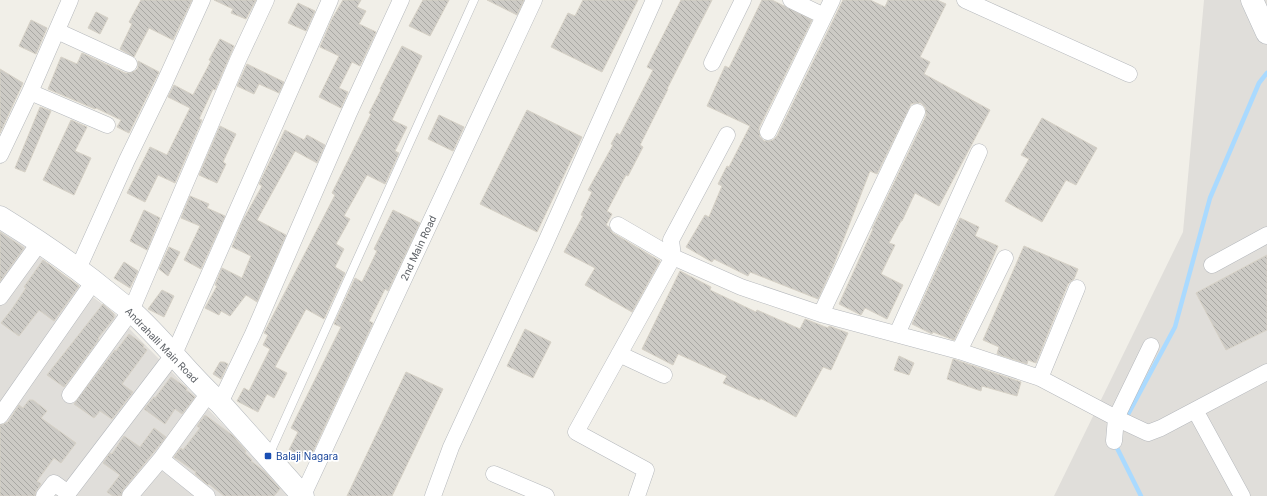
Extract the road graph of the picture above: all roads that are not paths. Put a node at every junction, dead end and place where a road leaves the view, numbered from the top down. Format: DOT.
graph roads {
  1 [pos="70,0"];
  2 [pos="202,0"];
  3 [pos="266,0"];
  4 [pos="330,0"];
  5 [pos="400,0"];
  6 [pos="474,0"];
  7 [pos="534,0"];
  8 [pos="653,0"];
  9 [pos="744,0"];
  10 [pos="791,0"];
  11 [pos="832,0"];
  12 [pos="965,0"];
  13 [pos="1252,0"];
  14 [pos="824,16"];
  15 [pos="57,31"];
  16 [pos="1267,33"];
  17 [pos="712,63"];
  18 [pos="129,64"];
  19 [pos="1129,74"];
  20 [pos="30,92"];
  21 [pos="917,112"];
  22 [pos="107,125"];
  23 [pos="768,132"];
  24 [pos="727,135"];
  25 [pos="979,152"];
  26 [pos="0,155"];
  27 [pos="0,217"];
  28 [pos="618,225"];
  29 [pos="1267,235"];
  30 [pos="40,242"];
  31 [pos="673,257"];
  32 [pos="1005,258"];
  33 [pos="1212,265"];
  34 [pos="86,275"];
  35 [pos="1077,288"];
  36 [pos="0,297"];
  37 [pos="131,311"];
  38 [pos="821,314"];
  39 [pos="897,334"];
  40 [pos="1152,346"];
  41 [pos="959,350"];
  42 [pos="174,354"];
  43 [pos="619,354"];
  44 [pos="1267,372"];
  45 [pos="664,374"];
  46 [pos="1040,378"];
  47 [pos="70,395"];
  48 [pos="214,398"];
  49 [pos="1195,410"];
  50 [pos="0,416"];
  51 [pos="1116,418"];
  52 [pos="1114,440"];
  53 [pos="268,456"];
  54 [pos="160,459"];
  55 [pos="494,474"];
  56 [pos="70,495"];
  57 [pos="44,496"];
  58 [pos="130,496"];
  59 [pos="207,496"];
  60 [pos="303,496"];
  61 [pos="433,496"];
  62 [pos="546,496"];
  63 [pos="637,496"];
  64 [pos="1242,496"];
  1 -- 15 [label="street"];
  2 -- 34 [label="street"];
  3 -- 37 [label="street"];
  4 -- 42 [label="street"];
  5 -- 48 [label="street"];
  6 -- 53 [label="lane"];
  7 -- 60 [label="street, 2nd Main Road"];
  8 -- 61 [label="street"];
  9 -- 17 [label="street"];
  10 -- 14 [label="street"];
  11 -- 14 [label="street"];
  12 -- 19 [label="street"];
  13 -- 16 [label="street"];
  14 -- 23 [label="street"];
  15 -- 18 [label="street"];
  15 -- 20 [label="street"];
  20 -- 22 [label="street"];
  20 -- 26 [label="street"];
  21 -- 38 [label="street"];
  24 -- 31 [label="street"];
  25 -- 39 [label="street"];
  27 -- 30 [label="street, Andrahalli Main Road"];
  28 -- 31 [label="street"];
  29 -- 33 [label="street"];
  30 -- 34 [label="street, Andrahalli Main Road"];
  30 -- 36 [label="street"];
  31 -- 38 [label="street"];
  31 -- 43 [label="street"];
  32 -- 41 [label="street"];
  34 -- 37 [label="street, Andrahalli Main Road"];
  34 -- 50 [label="street"];
  35 -- 46 [label="street"];
  37 -- 42 [label="street, Andrahalli Main Road"];
  37 -- 47 [label="street"];
  38 -- 39 [label="street"];
  39 -- 41 [label="street"];
  40 -- 51 [label="street"];
  41 -- 46 [label="street"];
  42 -- 48 [label="street, Andrahalli Main Road"];
  42 -- 56 [label="street"];
  43 -- 45 [label="street"];
  43 -- 63 [label="street"];
  44 -- 49 [label="street"];
  46 -- 51 [label="street"];
  48 -- 53 [label="street, Andrahalli Main Road"];
  48 -- 54 [label="street"];
  49 -- 51 [label="street"];
  49 -- 64 [label="street"];
  51 -- 52 [label="street"];
  53 -- 60 [label="street, Andrahalli Main Road"];
  54 -- 58 [label="street"];
  54 -- 59 [label="street"];
  55 -- 62 [label="street"];
  56 -- 57 [label="street"];
}
